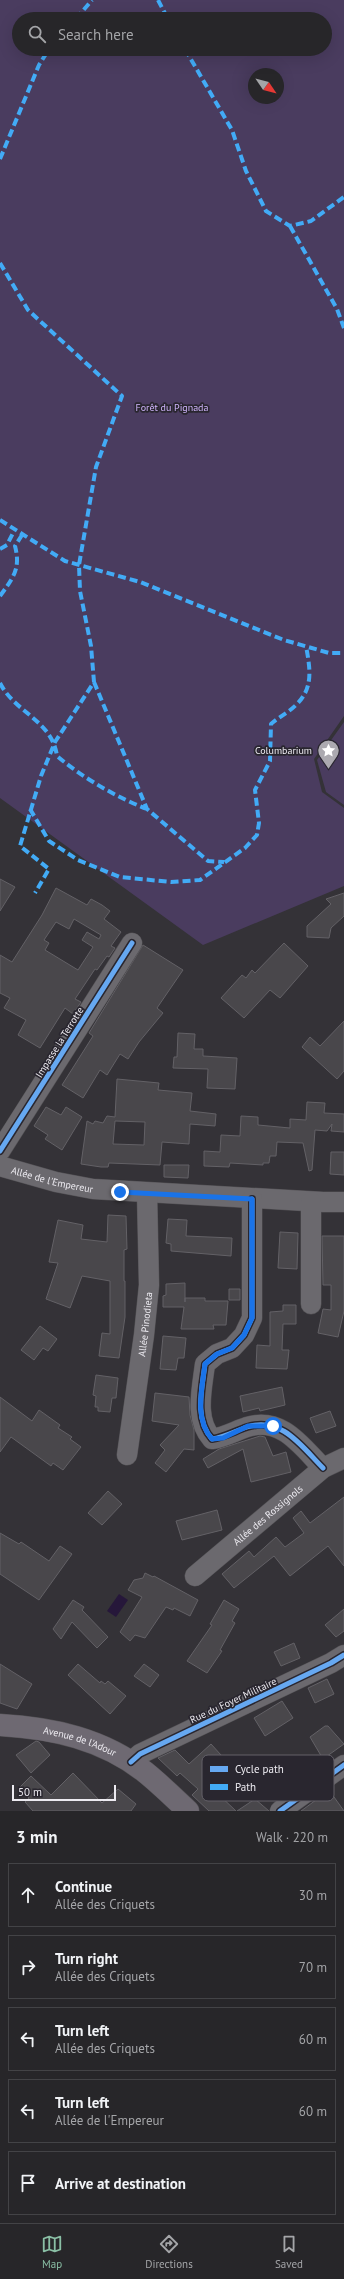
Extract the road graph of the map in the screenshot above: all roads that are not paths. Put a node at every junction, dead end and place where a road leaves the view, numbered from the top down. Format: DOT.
graph roads {
  1 [pos="132,943"];
  2 [pos="0,1151"];
  3 [pos="0,1166"];
  4 [pos="147,1193"];
  5 [pos="252,1199"];
  6 [pos="311,1202"];
  7 [pos="344,1202"];
  8 [pos="311,1304"];
  9 [pos="127,1455"];
  10 [pos="344,1458"];
  11 [pos="323,1468"];
  12 [pos="195,1576"];
  13 [pos="344,1655"];
  14 [pos="1,1726"];
  15 [pos="131,1762"];
  16 [pos="344,1765"];
  17 [pos="334,1772"];
  18 [pos="294,1801"];
  19 [pos="180,1808"];
  20 [pos="280,1811"];
  1 -- 2 [label="street, Impasse la Terrotte"];
  3 -- 4 [label="street, Allée de l'Empereur"];
  4 -- 5 [label="street, Allée de l'Empereur"];
  4 -- 9 [label="street, Allée Pinodieta"];
  5 -- 6 [label="street, Allée de l'Empereur"];
  5 -- 11 [label="street"];
  6 -- 7 [label="street, Allée de l'Empereur"];
  6 -- 8 [label="street"];
  10 -- 11 [label="street, Allée des Rossignols"];
  11 -- 12 [label="street, Allée des Rossignols"];
  13 -- 15 [label="street, Rue du Foyer Militaire"];
  14 -- 15 [label="main road, Avenue de l'Adour"];
  15 -- 19 [label="main road, Avenue de l'Adour"];
  16 -- 17 [label="street"];
  18 -- 20 [label="street"];
}
